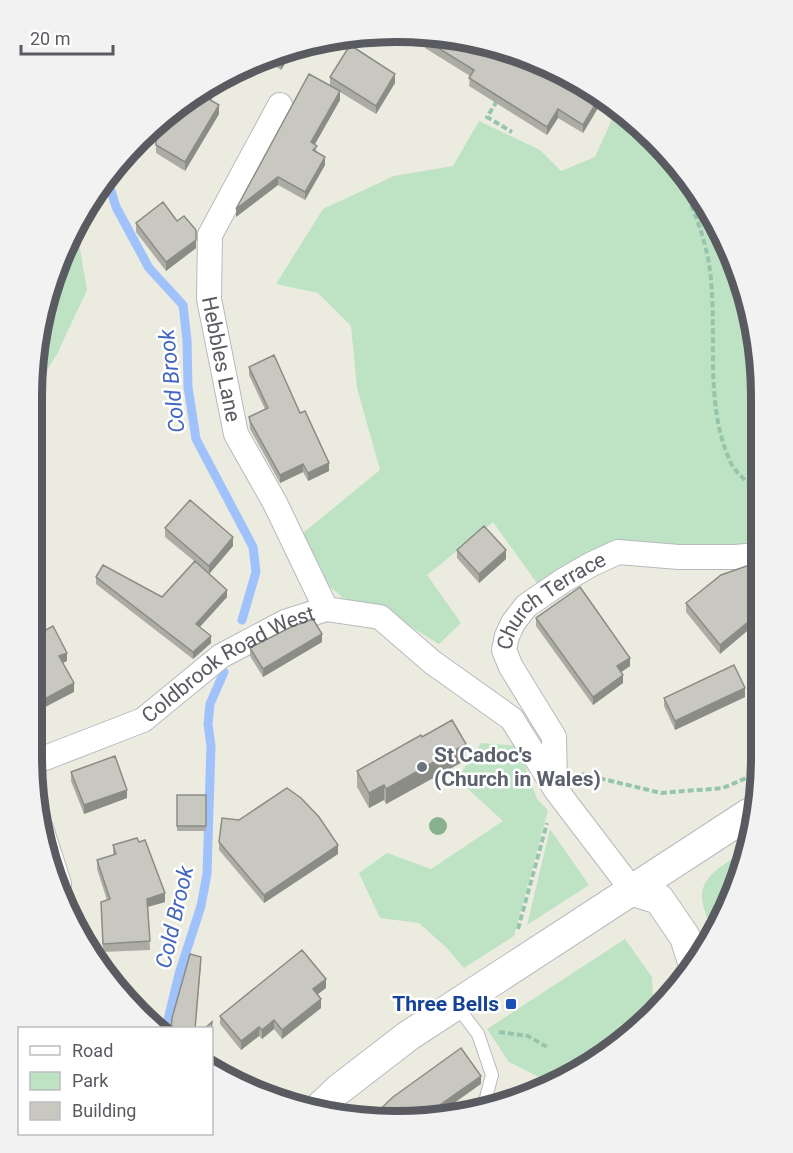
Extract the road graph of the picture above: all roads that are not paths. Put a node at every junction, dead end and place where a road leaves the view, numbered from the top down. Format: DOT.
graph roads {
  1 [pos="280,105"];
  2 [pos="751,556"];
  3 [pos="326,609"];
  4 [pos="42,759"];
  5 [pos="556,790"];
  6 [pos="746,816"];
  7 [pos="633,891"];
  8 [pos="691,954"];
  9 [pos="463,1014"];
  10 [pos="486,1100"];
  11 [pos="324,1103"];
  1 -- 3 [label="street, Hebbles Lane"];
  2 -- 5 [label="street, Church Terrace"];
  3 -- 4 [label="street, Coldbrook Road West"];
  3 -- 5 [label="street, Coldbrook Road West"];
  5 -- 7 [label="street, Coldbrook Road West"];
  6 -- 7 [label="street"];
  7 -- 8 [label="street"];
  7 -- 9 [label="street"];
  9 -- 10 [label="lane"];
  9 -- 11 [label="street"];
}
